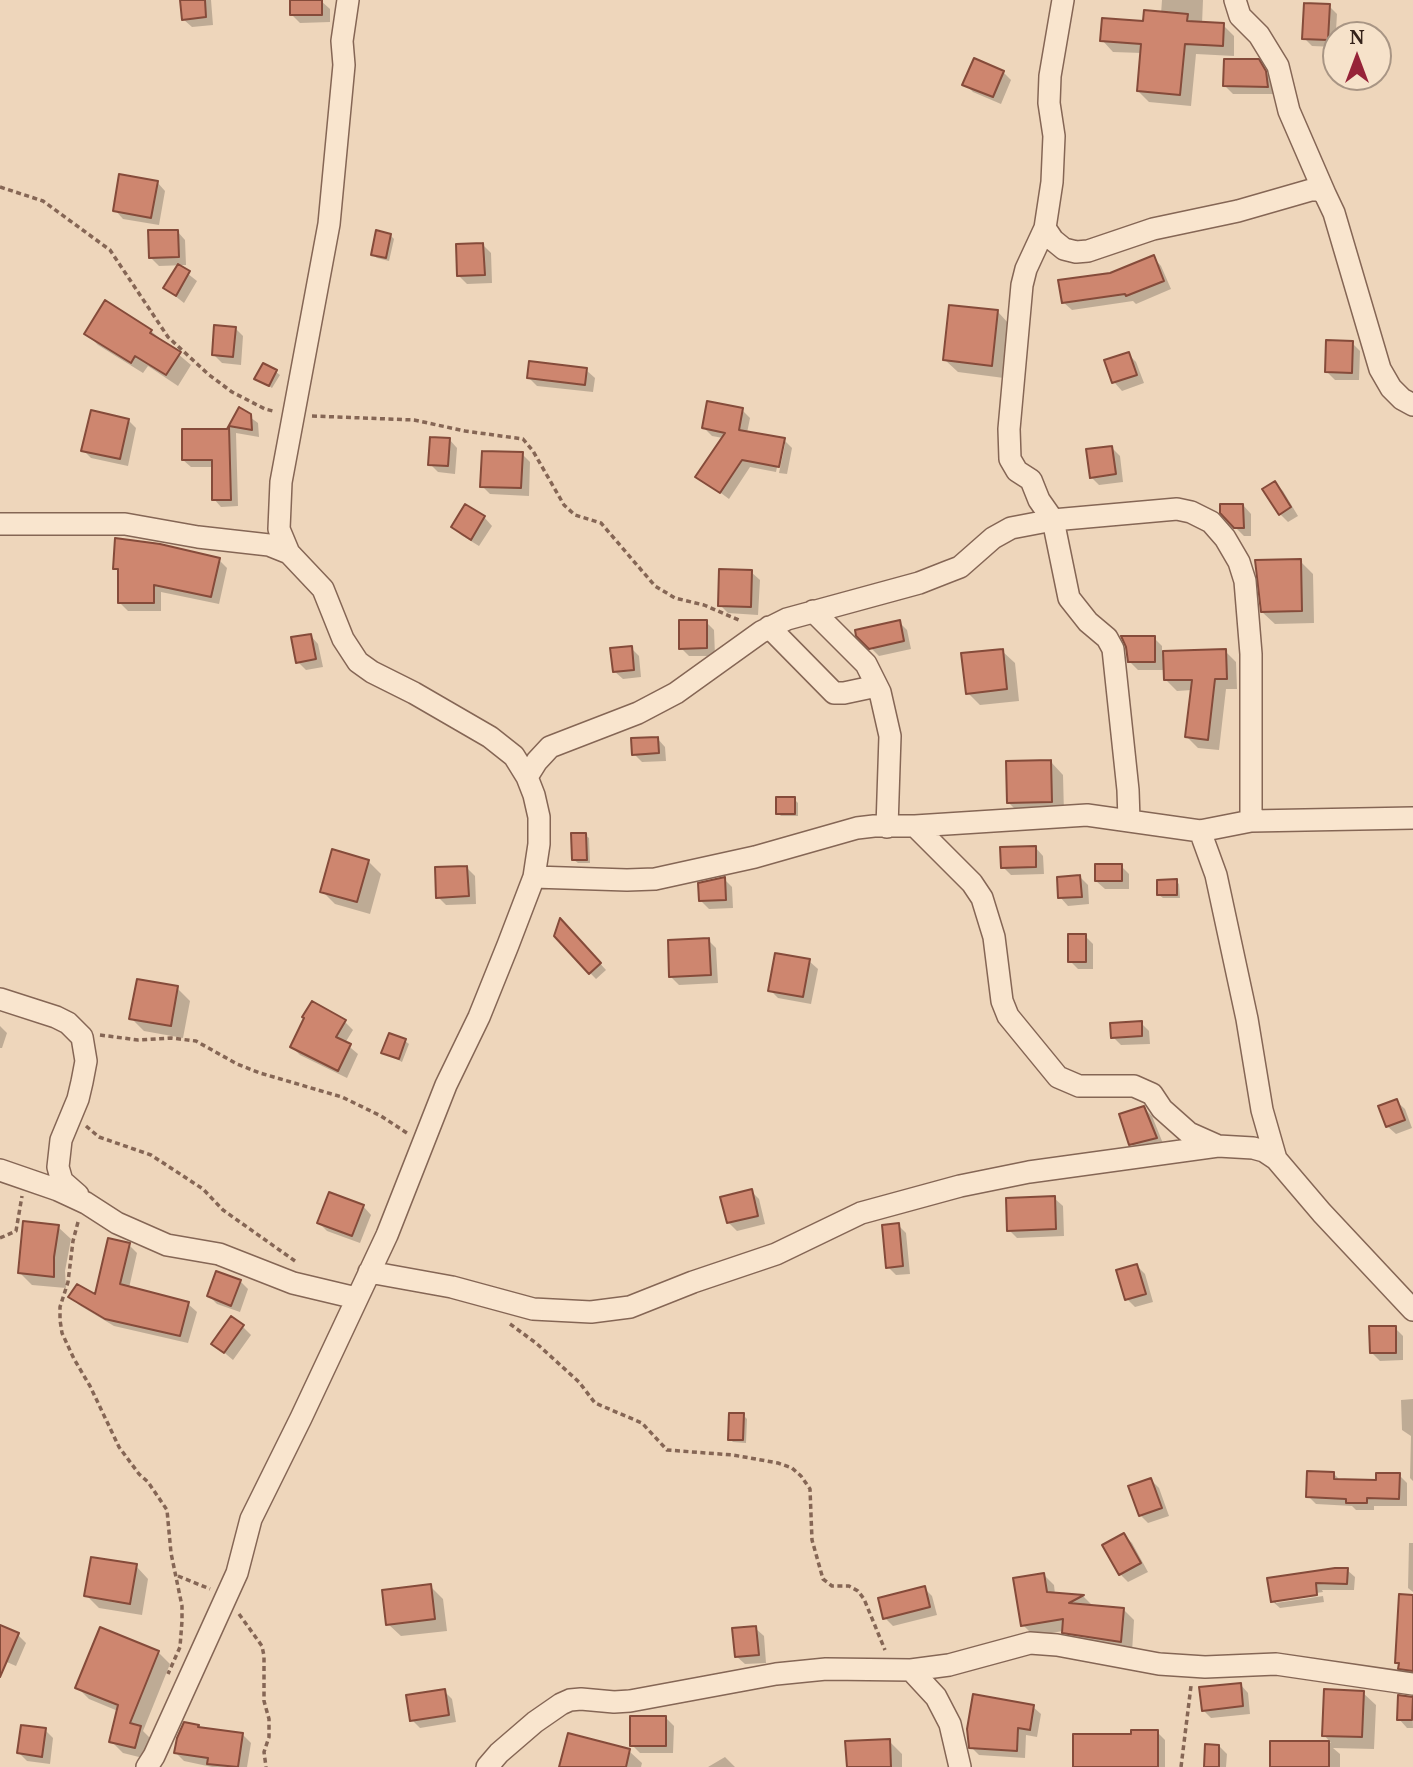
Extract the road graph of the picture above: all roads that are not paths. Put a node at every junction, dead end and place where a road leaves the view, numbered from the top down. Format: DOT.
graph roads {
  1 [pos="348,0"];
  2 [pos="1063,0"];
  3 [pos="1235,0"];
  4 [pos="1325,194"];
  5 [pos="1045,228"];
  6 [pos="1413,405"];
  7 [pos="1053,520"];
  8 [pos="0,524"];
  9 [pos="289,552"];
  10 [pos="813,611"];
  11 [pos="765,630"];
  12 [pos="877,686"];
  13 [pos="527,777"];
  14 [pos="1413,818"];
  15 [pos="1129,820"];
  16 [pos="1251,821"];
  17 [pos="915,826"];
  18 [pos="887,827"];
  19 [pos="1200,831"];
  20 [pos="534,877"];
  21 [pos="0,999"];
  22 [pos="1218,1146"];
  23 [pos="1276,1158"];
  24 [pos="0,1170"];
  25 [pos="86,1203"];
  26 [pos="369,1272"];
  27 [pos="356,1298"];
  28 [pos="1413,1310"];
  29 [pos="901,1669"];
  30 [pos="1413,1684"];
  31 [pos="146,1767"];
  32 [pos="487,1767"];
  33 [pos="960,1767"];
  1 -- 9 [label="street"];
  2 -- 5 [label="street"];
  3 -- 4 [label="street"];
  4 -- 5 [label="street"];
  4 -- 6 [label="street"];
  5 -- 7 [label="street"];
  7 -- 10 [label="street"];
  7 -- 15 [label="street"];
  7 -- 16 [label="street"];
  8 -- 9 [label="street"];
  9 -- 13 [label="street"];
  10 -- 11 [label="street"];
  10 -- 12 [label="street"];
  11 -- 12 [label="street"];
  11 -- 13 [label="street"];
  12 -- 18 [label="street"];
  13 -- 20 [label="street"];
  14 -- 16 [label="street"];
  15 -- 17 [label="street"];
  15 -- 19 [label="street"];
  16 -- 19 [label="street"];
  17 -- 18 [label="street"];
  17 -- 22 [label="street"];
  18 -- 20 [label="street"];
  19 -- 23 [label="street"];
  20 -- 26 [label="street"];
  21 -- 25 [label="street"];
  22 -- 23 [label="street"];
  22 -- 26 [label="street"];
  23 -- 28 [label="street"];
  24 -- 25 [label="street"];
  25 -- 27 [label="street"];
  26 -- 27 [label="street"];
  27 -- 31 [label="street"];
  29 -- 30 [label="street"];
  29 -- 32 [label="street"];
  29 -- 33 [label="street"];
}
